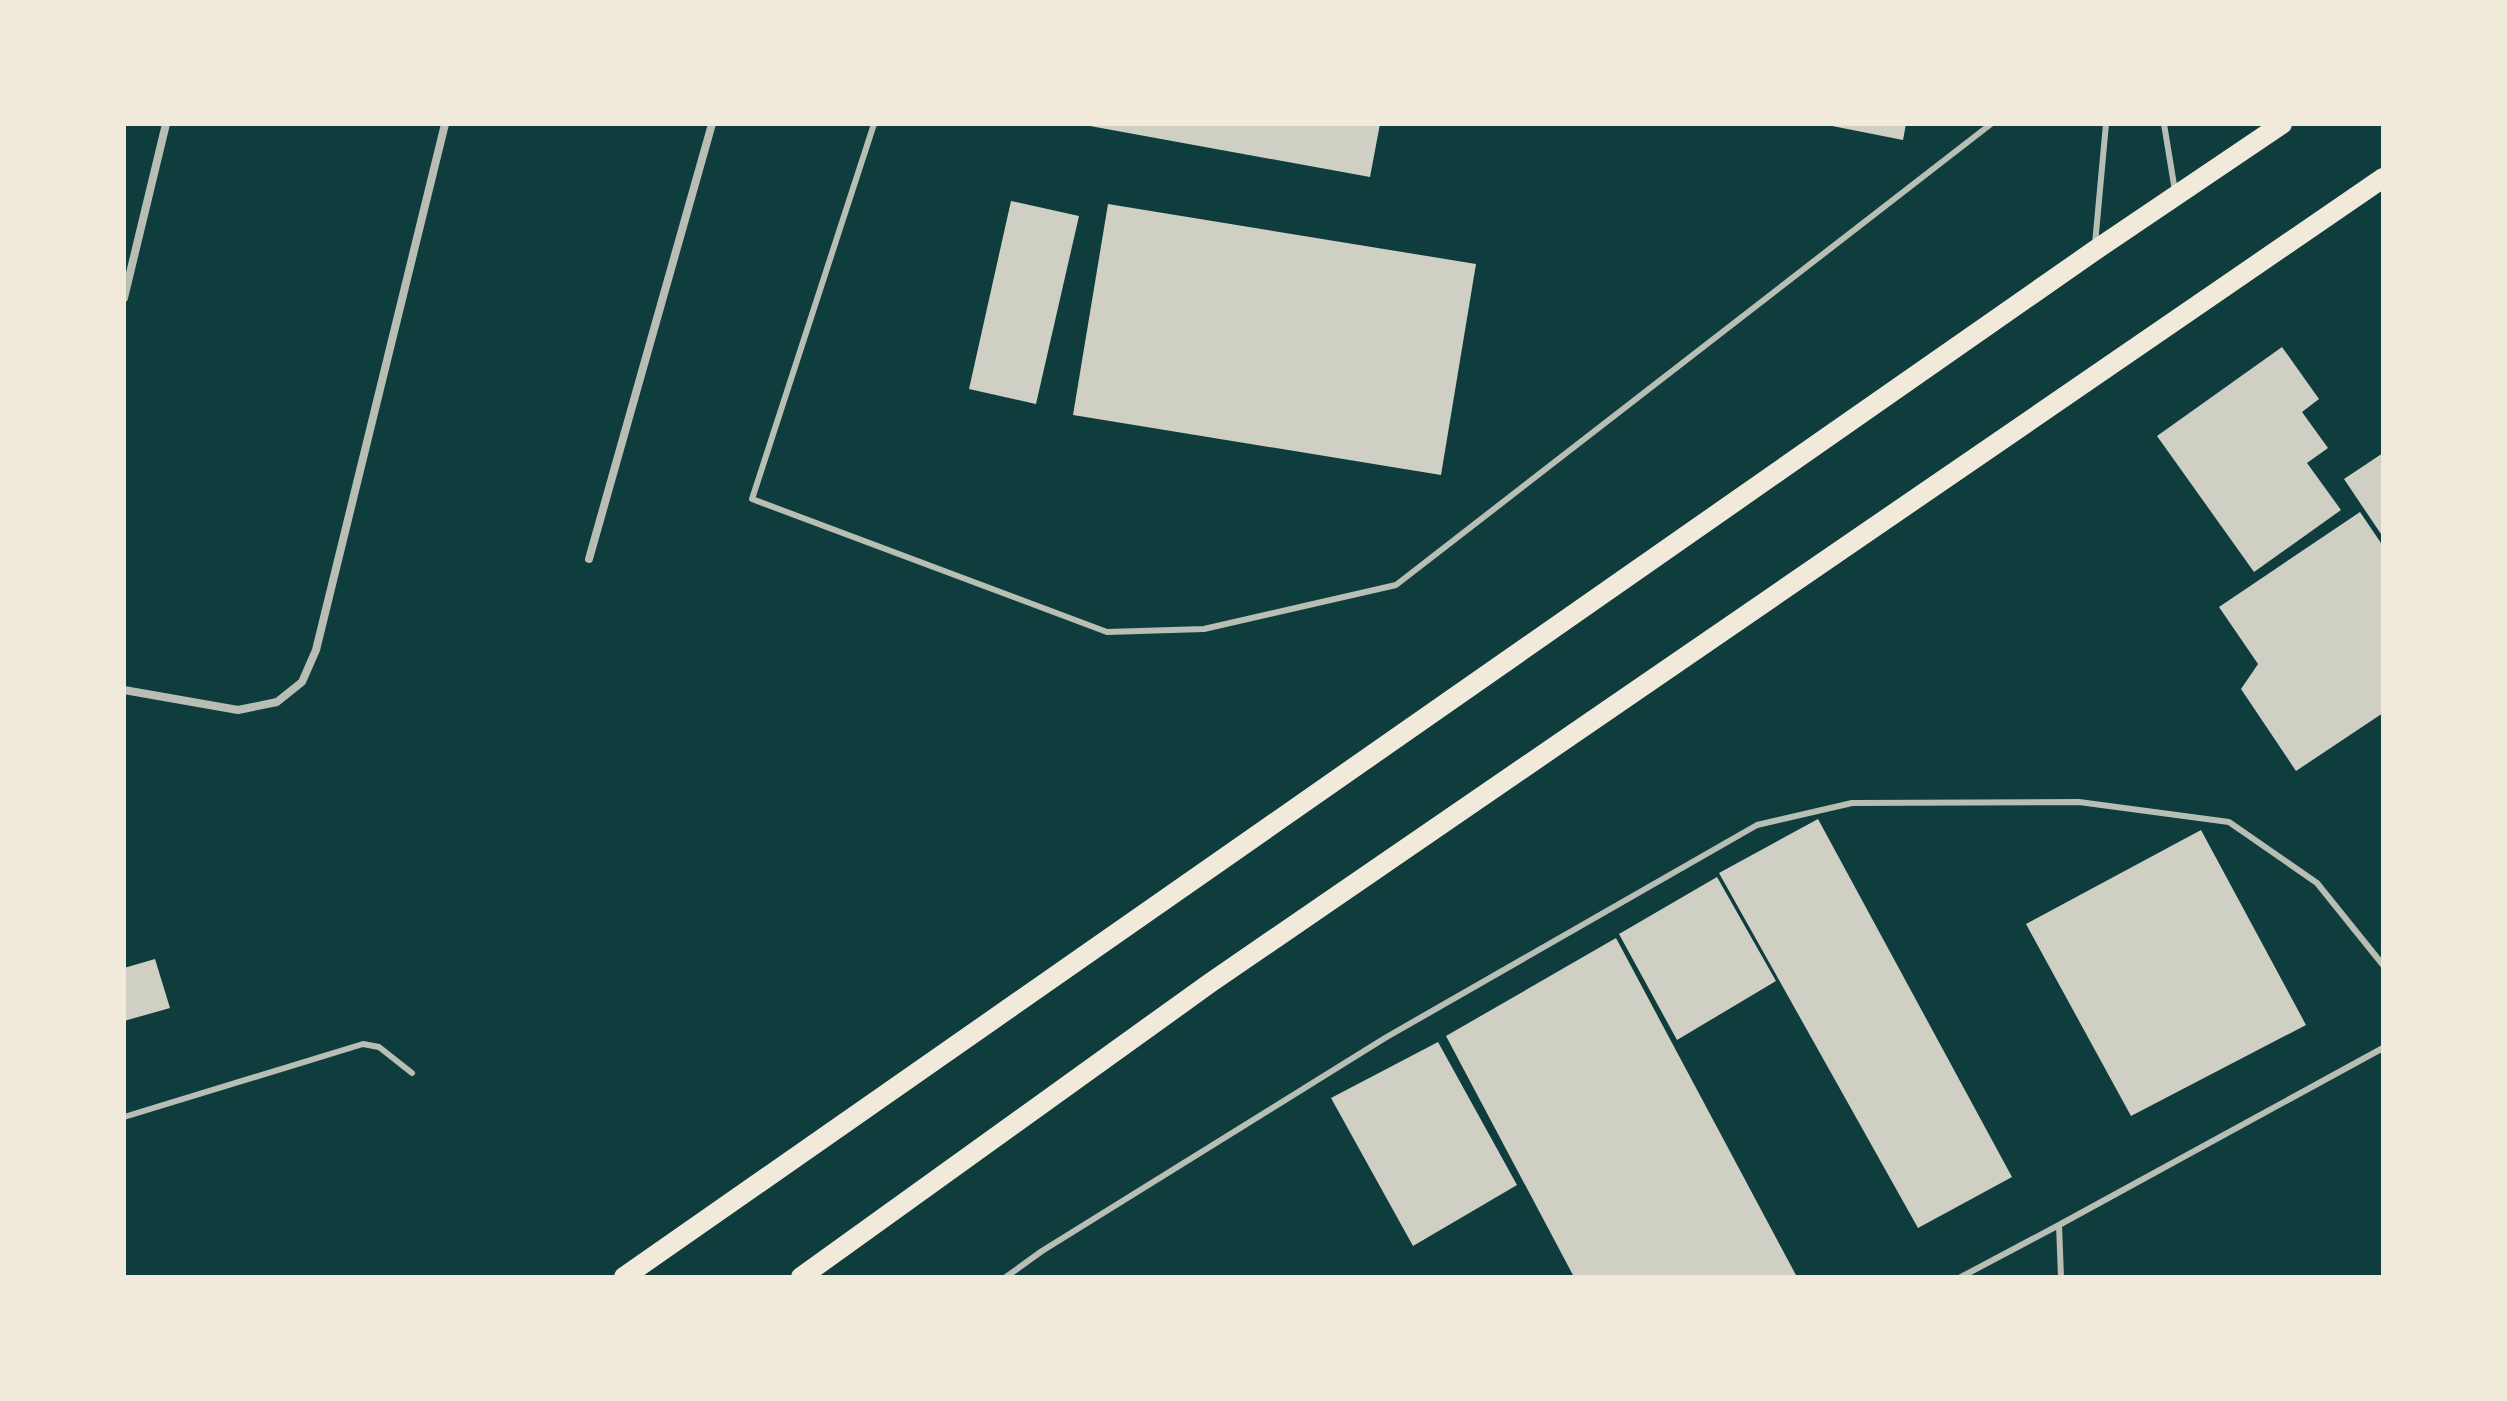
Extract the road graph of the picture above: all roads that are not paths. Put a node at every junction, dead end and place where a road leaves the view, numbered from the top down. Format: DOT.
graph roads {
  1 [pos="166,124"];
  2 [pos="445,124"];
  3 [pos="712,124"];
  4 [pos="874,124"];
  5 [pos="1991,124"];
  6 [pos="2106,124"];
  7 [pos="2164,124"];
  8 [pos="2264,124"];
  9 [pos="2282,124"];
  10 [pos="2225,161"];
  11 [pos="2383,178"];
  12 [pos="2176,195"];
  13 [pos="2094,251"];
  14 [pos="124,298"];
  15 [pos="589,559"];
  16 [pos="124,690"];
  17 [pos="2383,965"];
  18 [pos="2383,1048"];
  19 [pos="412,1073"];
  20 [pos="124,1117"];
  21 [pos="2059,1225"];
  22 [pos="624,1277"];
  23 [pos="801,1277"];
  24 [pos="1006,1277"];
  25 [pos="1961,1277"];
  26 [pos="2061,1277"];
  1 -- 14 [label="street"];
  2 -- 16 [label="street"];
  3 -- 15 [label="street"];
  4 -- 5 [label="lane"];
  6 -- 13 [label="lane"];
  7 -- 12 [label="lane"];
  8 -- 10 [label="main road"];
  9 -- 10 [label="main road"];
  10 -- 12 [label="main road"];
  11 -- 23 [label="main road"];
  12 -- 13 [label="main road"];
  13 -- 22 [label="main road"];
  17 -- 24 [label="lane"];
  18 -- 21 [label="lane"];
  19 -- 20 [label="lane"];
  21 -- 25 [label="lane"];
  21 -- 26 [label="lane"];
}
